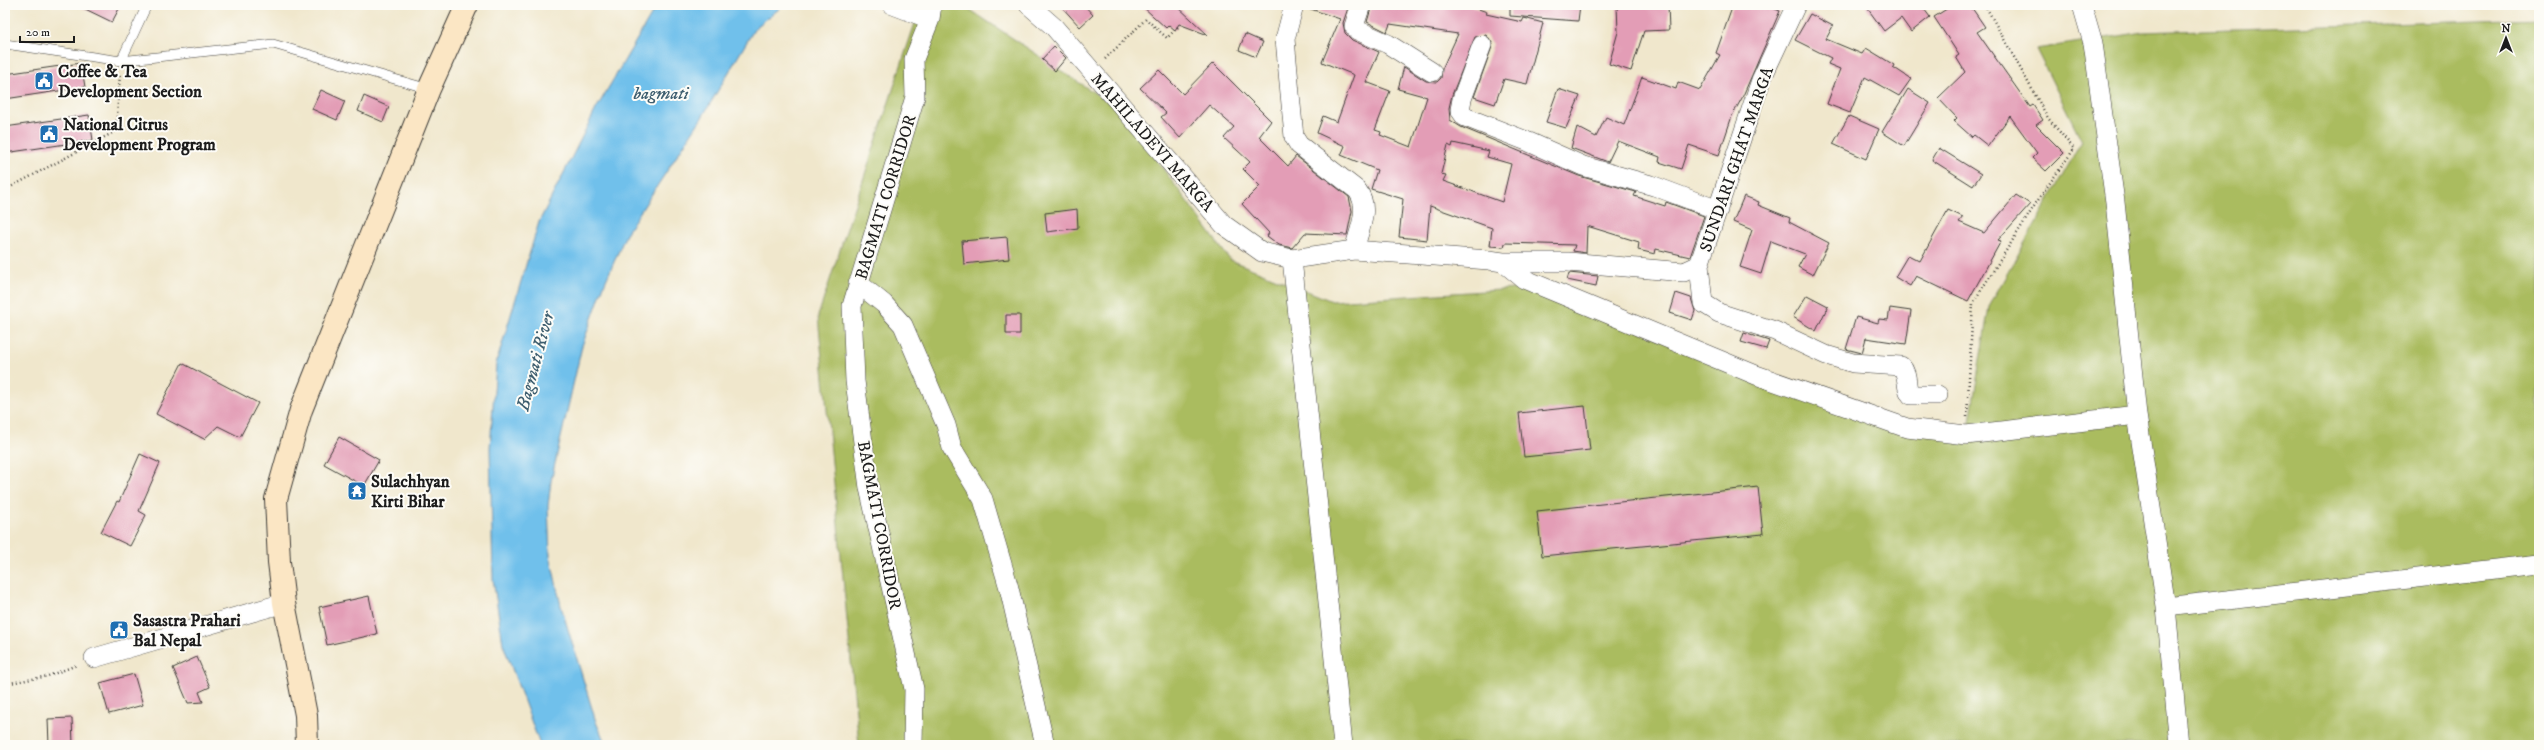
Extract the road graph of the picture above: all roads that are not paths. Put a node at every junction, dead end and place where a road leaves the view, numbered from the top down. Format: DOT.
graph roads {
  1 [pos="147,5"];
  2 [pos="467,5"];
  3 [pos="1029,5"];
  4 [pos="1294,5"];
  5 [pos="1361,5"];
  6 [pos="1796,5"];
  7 [pos="2082,5"];
  8 [pos="898,7"];
  9 [pos="931,12"];
  10 [pos="5,44"];
  11 [pos="1482,45"];
  12 [pos="121,61"];
  13 [pos="1432,72"];
  14 [pos="428,89"];
  15 [pos="1718,210"];
  16 [pos="1354,250"];
  17 [pos="1292,259"];
  18 [pos="1503,262"];
  19 [pos="1699,265"];
  20 [pos="858,284"];
  21 [pos="1938,395"];
  22 [pos="2137,415"];
  23 [pos="2539,564"];
  24 [pos="284,603"];
  25 [pos="2166,607"];
  26 [pos="94,658"];
  27 [pos="307,745"];
  28 [pos="913,745"];
  29 [pos="1045,745"];
  30 [pos="1343,745"];
  31 [pos="2179,745"];
  1 -- 12 [label="lane"];
  2 -- 14 [label="main road"];
  3 -- 17 [label="street, MAHILADEVI MARGA"];
  4 -- 16 [label="street"];
  5 -- 13 [label="street"];
  6 -- 15 [label="street, SUNDARI GHAT MARGA"];
  7 -- 22 [label="street"];
  8 -- 9 [label="street"];
  9 -- 20 [label="street, BAGMATI CORRIDOR"];
  10 -- 12 [label="lane"];
  11 -- 15 [label="street"];
  12 -- 14 [label="lane"];
  14 -- 24 [label="main road"];
  15 -- 19 [label="street, SUNDARI GHAT MARGA"];
  16 -- 17 [label="street, SUNDARI GHAT MARGA"];
  16 -- 18 [label="street, SUNDARI GHAT MARGA"];
  17 -- 30 [label="street"];
  18 -- 19 [label="street, SUNDARI GHAT MARGA"];
  18 -- 22 [label="street"];
  19 -- 21 [label="street"];
  20 -- 28 [label="street, BAGMATI CORRIDOR"];
  20 -- 29 [label="street"];
  22 -- 25 [label="street"];
  23 -- 25 [label="street"];
  24 -- 26 [label="street"];
  24 -- 27 [label="main road"];
  25 -- 31 [label="street"];
}
